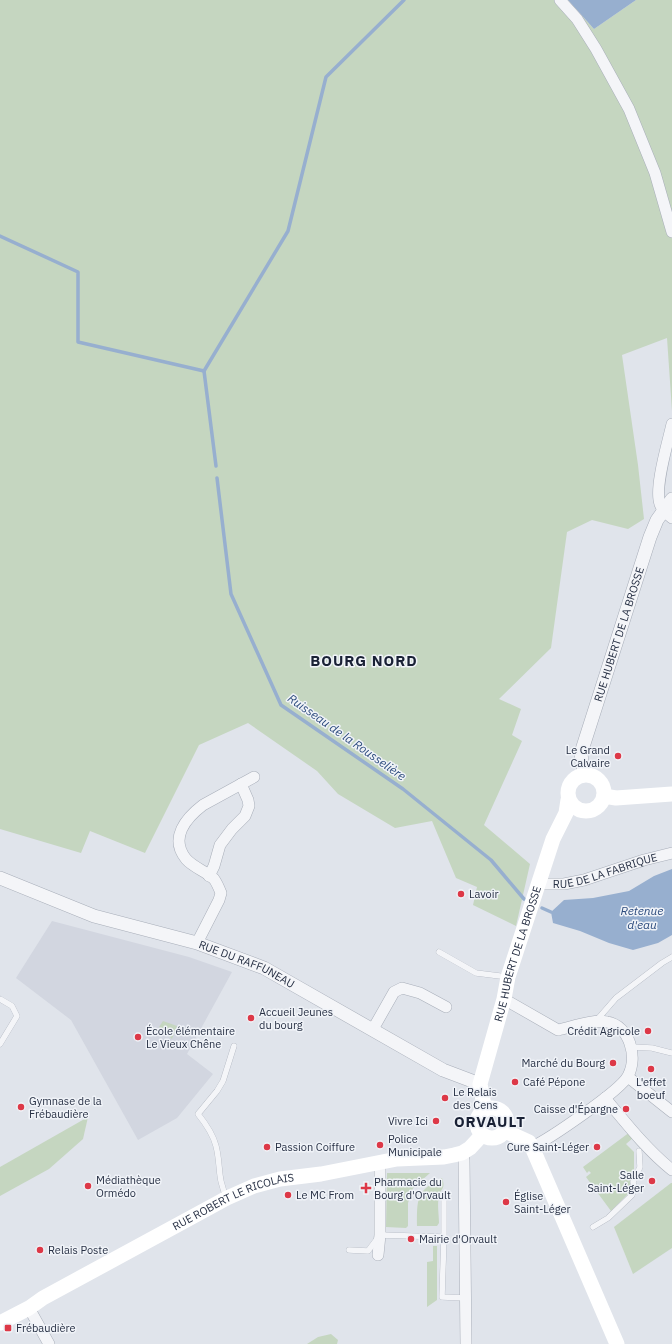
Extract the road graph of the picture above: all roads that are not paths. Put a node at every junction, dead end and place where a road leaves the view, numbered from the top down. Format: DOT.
graph roads {
  1 [pos="560,0"];
  2 [pos="672,232"];
  3 [pos="672,424"];
  4 [pos="672,499"];
  5 [pos="668,514"];
  6 [pos="585,775"];
  7 [pos="254,777"];
  8 [pos="241,784"];
  9 [pos="672,794"];
  10 [pos="604,796"];
  11 [pos="568,800"];
  12 [pos="582,811"];
  13 [pos="561,825"];
  14 [pos="672,853"];
  15 [pos="210,876"];
  16 [pos="0,878"];
  17 [pos="537,890"];
  18 [pos="197,943"];
  19 [pos="439,952"];
  20 [pos="672,957"];
  21 [pos="508,977"];
  22 [pos="0,999"];
  23 [pos="504,999"];
  24 [pos="446,1007"];
  25 [pos="596,1022"];
  26 [pos="373,1029"];
  27 [pos="0,1044"];
  28 [pos="234,1046"];
  29 [pos="632,1047"];
  30 [pos="672,1053"];
  31 [pos="628,1077"];
  32 [pos="480,1084"];
  33 [pos="605,1098"];
  34 [pos="484,1110"];
  35 [pos="672,1112"];
  36 [pos="505,1131"];
  37 [pos="482,1134"];
  38 [pos="532,1147"];
  39 [pos="639,1151"];
  40 [pos="462,1153"];
  41 [pos="380,1162"];
  42 [pos="672,1170"];
  43 [pos="444,1194"];
  44 [pos="227,1198"];
  45 [pos="593,1227"];
  46 [pos="380,1235"];
  47 [pos="444,1237"];
  48 [pos="349,1250"];
  49 [pos="378,1255"];
  50 [pos="466,1298"];
  51 [pos="29,1308"];
  52 [pos="0,1323"];
  53 [pos="49,1344"];
  54 [pos="466,1344"];
  55 [pos="617,1344"];
  1 -- 2 [label="street"];
  3 -- 5 [label="street"];
  4 -- 5 [label="street, RUE HUBERT DE LA BROSSE"];
  5 -- 6 [label="street, RUE HUBERT DE LA BROSSE"];
  6 -- 10 [label="main road"];
  6 -- 11 [label="main road"];
  7 -- 8 [label="street"];
  8 -- 15 [label="street"];
  8 -- 15 [label="street"];
  9 -- 10 [label="main road"];
  10 -- 12 [label="main road"];
  11 -- 12 [label="main road"];
  11 -- 13 [label="main road, RUE HUBERT DE LA BROSSE"];
  12 -- 13 [label="main road, RUE HUBERT DE LA BROSSE"];
  13 -- 17 [label="main road, RUE HUBERT DE LA BROSSE"];
  14 -- 17 [label="street, RUE DE LA FABRIQUE"];
  15 -- 18 [label="street"];
  16 -- 18 [label="street, RUE DU RAFFUNEAU"];
  17 -- 21 [label="main road, RUE HUBERT DE LA BROSSE"];
  18 -- 26 [label="street, RUE DU RAFFUNEAU"];
  19 -- 21 [label="lane"];
  20 -- 25 [label="lane"];
  21 -- 23 [label="main road, RUE HUBERT DE LA BROSSE"];
  22 -- 27 [label="lane"];
  23 -- 25 [label="street"];
  23 -- 32 [label="main road, RUE HUBERT DE LA BROSSE"];
  24 -- 26 [label="street"];
  25 -- 29 [label="street"];
  26 -- 32 [label="street, RUE DU RAFFUNEAU"];
  28 -- 44 [label="lane"];
  29 -- 30 [label="lane"];
  29 -- 31 [label="street"];
  31 -- 33 [label="street"];
  31 -- 35 [label="street"];
  32 -- 34 [label="main road"];
  33 -- 38 [label="street"];
  33 -- 42 [label="street"];
  34 -- 36 [label="main road"];
  34 -- 37 [label="main road"];
  36 -- 37 [label="main road"];
  36 -- 38 [label="main road"];
  37 -- 40 [label="main road, RUE ROBERT LE RICOLAIS"];
  38 -- 55 [label="main road"];
  39 -- 45 [label="lane"];
  40 -- 41 [label="main road, RUE ROBERT LE RICOLAIS"];
  40 -- 50 [label="street"];
  41 -- 44 [label="main road, RUE ROBERT LE RICOLAIS"];
  41 -- 46 [label="street"];
  43 -- 47 [label="lane"];
  44 -- 51 [label="main road, RUE ROBERT LE RICOLAIS"];
  46 -- 47 [label="lane"];
  46 -- 48 [label="lane"];
  46 -- 49 [label="street"];
  47 -- 50 [label="lane"];
  50 -- 54 [label="street"];
  51 -- 52 [label="main road, RUE ROBERT LE RICOLAIS"];
  51 -- 53 [label="street"];
}
